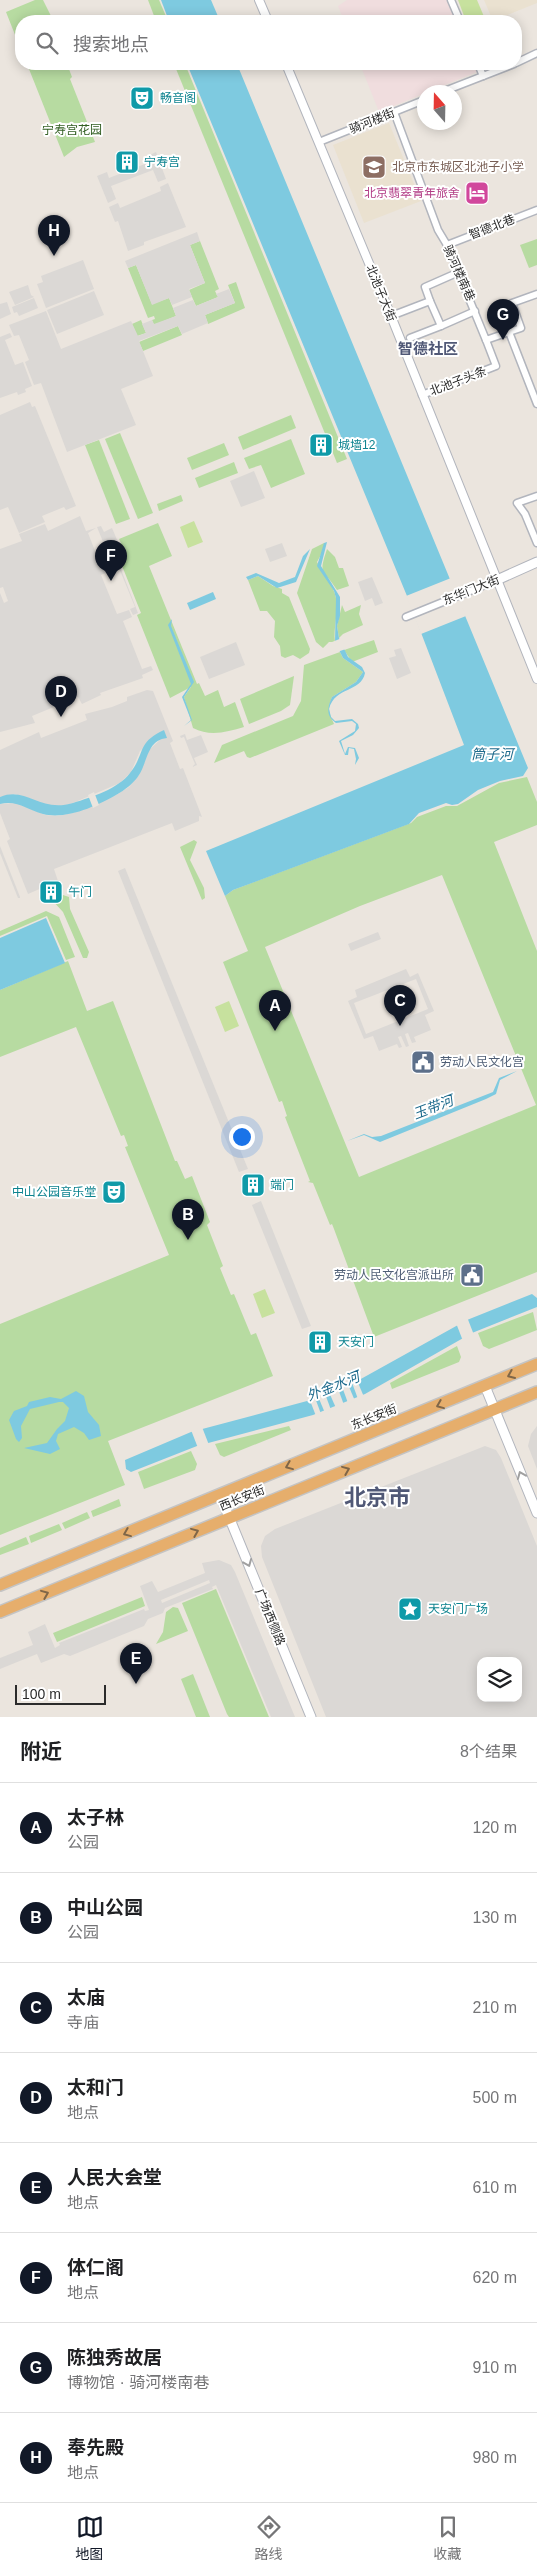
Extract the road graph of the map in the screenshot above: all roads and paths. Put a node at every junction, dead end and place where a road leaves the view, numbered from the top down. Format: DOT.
graph roads {
  1 [pos="259,0"];
  2 [pos="451,0"];
  3 [pos="265,15"];
  4 [pos="457,15"];
  5 [pos="537,53"];
  6 [pos="522,60"];
  7 [pos="289,70"];
  8 [pos="480,70"];
  9 [pos="498,70"];
  10 [pos="483,76"];
  11 [pos="460,85"];
  12 [pos="417,103"];
  13 [pos="394,112"];
  14 [pos="319,142"];
  15 [pos="537,210"];
  16 [pos="447,245"];
  17 [pos="459,272"];
  18 [pos="537,294"];
  19 [pos="430,301"];
  20 [pos="475,311"];
  21 [pos="391,316"];
  22 [pos="442,326"];
  23 [pos="510,332"];
  24 [pos="410,338"];
  25 [pos="486,340"];
  26 [pos="422,395"];
  27 [pos="537,404"];
  28 [pos="537,496"];
  29 [pos="537,543"];
  30 [pos="537,562"];
  31 [pos="497,580"];
  32 [pos="406,617"];
  33 [pos="537,679"];
  34 [pos="537,1364"];
  35 [pos="485,1386"];
  36 [pos="537,1392"];
  37 [pos="494,1410"];
  38 [pos="220,1495"];
  39 [pos="537,1513"];
  40 [pos="230,1518"];
  41 [pos="0,1585"];
  42 [pos="0,1612"];
  43 [pos="311,1717"];
  1 -- 3 [label="street"];
  2 -- 4 [label="street"];
  5 -- 6 [label="street"];
  7 -- 14 [label="street, 北池子大街"];
  8 -- 10 [label="street"];
  9 -- 10 [label="street"];
  10 -- 11 [label="street"];
  12 -- 13 [label="street, 骑河楼街"];
  13 -- 14 [label="street, 骑河楼街"];
  13 -- 16 [label="street, 骑河楼南巷"];
  14 -- 21 [label="street, 北池子大街"];
  15 -- 16 [label="street, 智德北巷"];
  16 -- 17 [label="street, 骑河楼南巷"];
  17 -- 19 [label="street"];
  17 -- 20 [label="street, 骑河楼南巷"];
  18 -- 23 [label="street"];
  19 -- 21 [label="street"];
  19 -- 22 [label="street"];
  20 -- 22 [label="street"];
  20 -- 25 [label="street, 骑河楼南巷"];
  21 -- 26 [label="street, 北池子大街"];
  22 -- 24 [label="street"];
  23 -- 25 [label="street"];
  23 -- 27 [label="street"];
  25 -- 26 [label="street, 北池子头条"];
  26 -- 31 [label="street, 北池子大街"];
  28 -- 29 [label="street"];
  30 -- 31 [label="main road, 东华门大街"];
  31 -- 32 [label="street, 东华门大街"];
  31 -- 33 [label="street, 北池子大街"];
  34 -- 35 [label="highway, 东长安街, one-way"];
  35 -- 37 [label="main road"];
  35 -- 38 [label="highway, 东长安街, one-way"];
  36 -- 37 [label="highway"];
  39 -- 37 [label="main road, one-way"];
  40 -- 37 [label="highway, 西长安街, one-way"];
  38 -- 40 [label="main road, 广场西侧路"];
  38 -- 41 [label="highway, 西长安街, one-way"];
  42 -- 40 [label="highway, 西长安街, one-way"];
  40 -- 43 [label="main road, 广场西侧路, one-way"];
}
